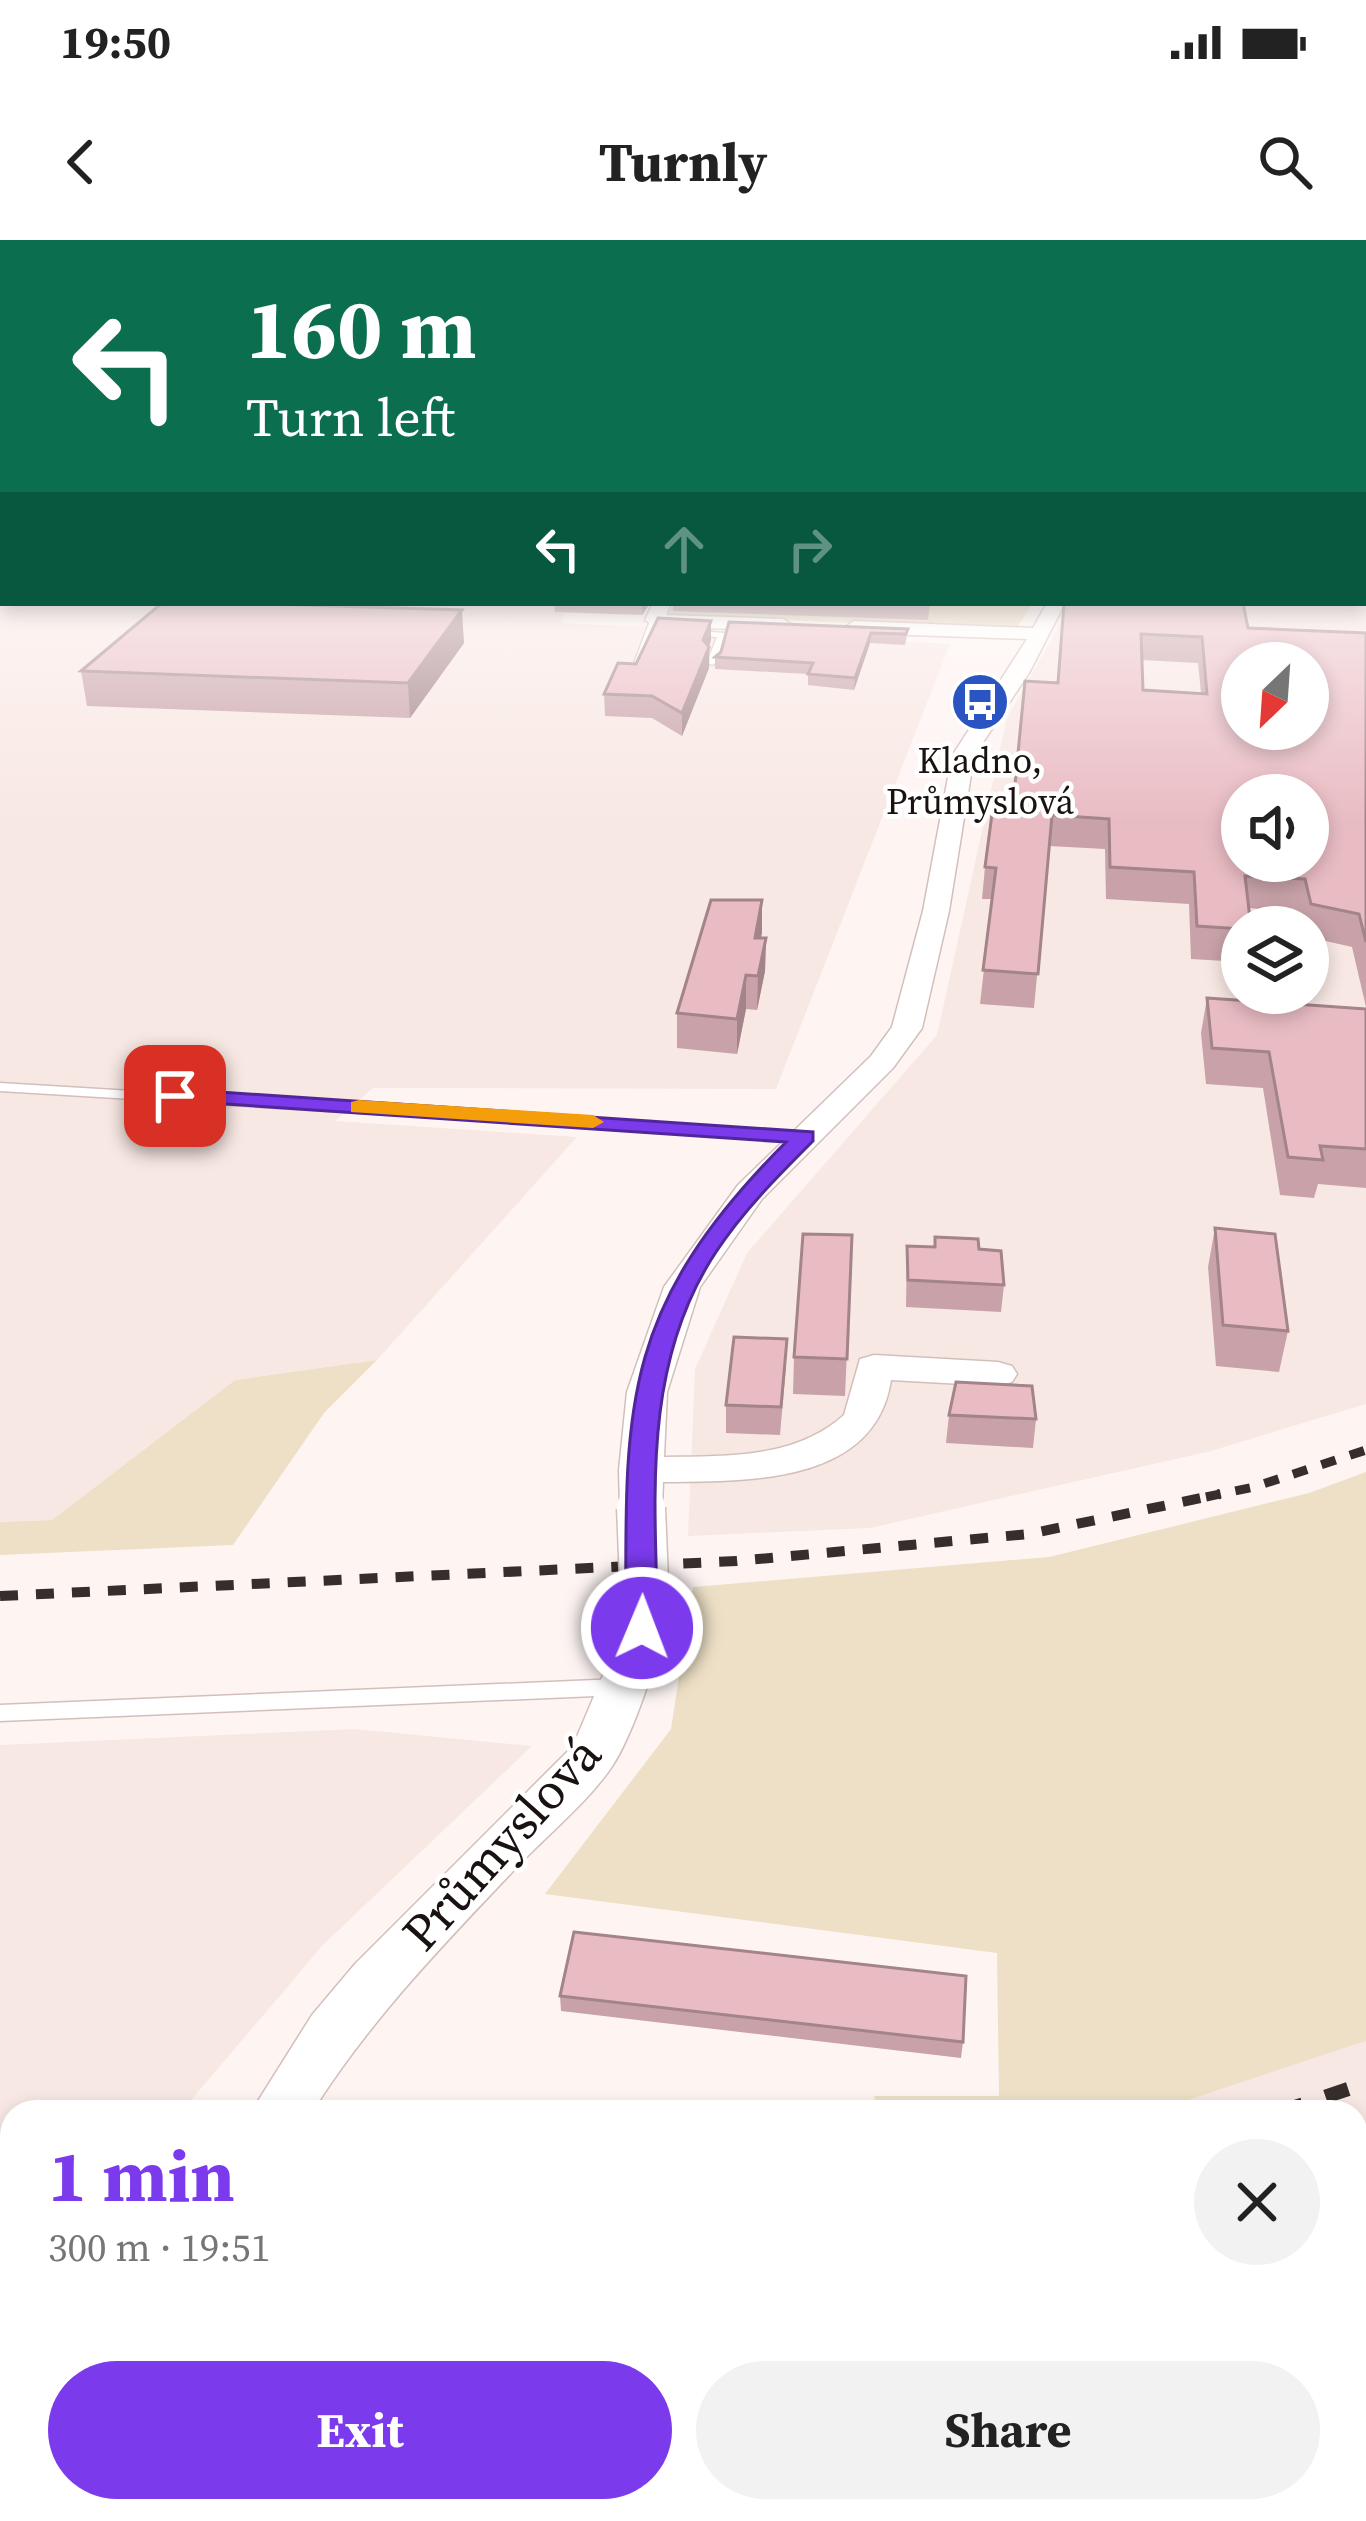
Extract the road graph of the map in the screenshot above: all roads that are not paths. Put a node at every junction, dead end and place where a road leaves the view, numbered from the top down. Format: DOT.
graph roads {
  1 [pos="1053,608"];
  2 [pos="655,618"];
  3 [pos="813,626"];
  4 [pos="836,627"];
  5 [pos="1040,634"];
  6 [pos="712,662"];
  7 [pos="636,664"];
  8 [pos="0,1087"];
  9 [pos="805,1136"];
  10 [pos="998,1374"];
  11 [pos="640,1489"];
  12 [pos="624,1687"];
  13 [pos="0,1713"];
  14 [pos="288,2100"];
  1 -- 5 [label="street, Průmyslová"];
  2 -- 3 [label="street"];
  2 -- 6 [label="lane"];
  2 -- 7 [label="lane"];
  4 -- 5 [label="street"];
  5 -- 9 [label="street, Průmyslová"];
  8 -- 9 [label="lane"];
  9 -- 11 [label="street, Průmyslová"];
  10 -- 11 [label="street"];
  11 -- 12 [label="street, Průmyslová, bridge"];
  12 -- 13 [label="lane"];
  12 -- 14 [label="street, Průmyslová"];
}
